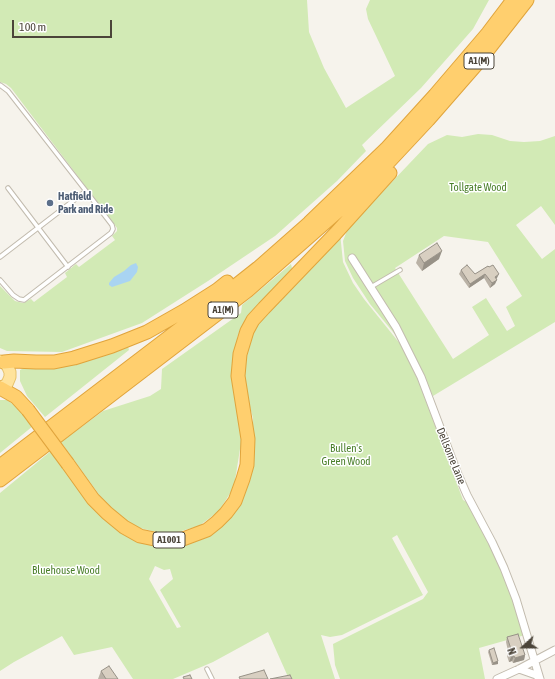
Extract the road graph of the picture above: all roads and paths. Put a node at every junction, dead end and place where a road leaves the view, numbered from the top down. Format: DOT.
graph roads {
  1 [pos="513,0"];
  2 [pos="527,0"];
  3 [pos="0,85"];
  4 [pos="428,120"];
  5 [pos="8,188"];
  6 [pos="86,191"];
  7 [pos="309,223"];
  8 [pos="38,228"];
  9 [pos="0,257"];
  10 [pos="352,258"];
  11 [pos="68,267"];
  12 [pos="400,270"];
  13 [pos="0,280"];
  14 [pos="371,287"];
  15 [pos="2,361"];
  16 [pos="0,388"];
  17 [pos="248,452"];
  18 [pos="0,466"];
  19 [pos="0,480"];
  20 [pos="555,650"];
  21 [pos="535,660"];
  22 [pos="207,669"];
  23 [pos="519,670"];
  24 [pos="212,679"];
  25 [pos="497,679"];
  26 [pos="540,679"];
  1 -- 7 [label="highway, A1(M)"];
  2 -- 4 [label="highway, A1(M)"];
  3 -- 6 [label="lane"];
  4 -- 17 [label="highway, A1(M)"];
  4 -- 19 [label="highway, A1(M)"];
  5 -- 8 [label="lane"];
  6 -- 8 [label="lane"];
  6 -- 11 [label="lane"];
  7 -- 15 [label="highway, A1(M)"];
  7 -- 18 [label="highway, A1(M)"];
  8 -- 9 [label="lane"];
  8 -- 11 [label="lane"];
  10 -- 14 [label="street, Dellsome Lane"];
  11 -- 13 [label="lane"];
  12 -- 14 [label="lane"];
  14 -- 21 [label="street, Dellsome Lane"];
  15 -- 16 [label="main road"];
  16 -- 17 [label="highway, A1001, bridge"];
  20 -- 21 [label="street"];
  21 -- 23 [label="street"];
  21 -- 26 [label="street, Dellsome Lane"];
  22 -- 24 [label="lane"];
  23 -- 25 [label="street"];
  23 -- 26 [label="street"];
}
